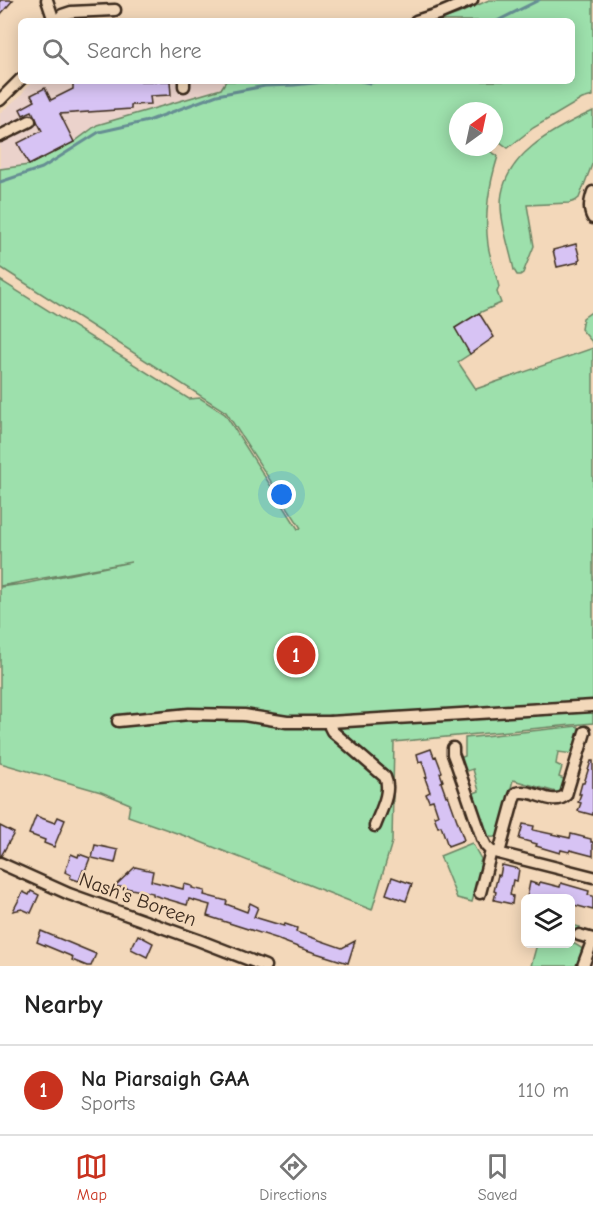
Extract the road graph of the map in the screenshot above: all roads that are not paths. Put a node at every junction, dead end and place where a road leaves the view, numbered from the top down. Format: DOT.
graph roads {
  1 [pos="48,0"];
  2 [pos="472,0"];
  3 [pos="115,10"];
  4 [pos="55,18"];
  5 [pos="59,18"];
  6 [pos="424,18"];
  7 [pos="18,83"];
  8 [pos="0,99"];
  9 [pos="30,121"];
  10 [pos="0,136"];
  11 [pos="593,192"];
  12 [pos="593,218"];
  13 [pos="593,705"];
  14 [pos="118,721"];
  15 [pos="330,722"];
  16 [pos="585,732"];
  17 [pos="453,748"];
  18 [pos="375,826"];
  19 [pos="495,852"];
  20 [pos="0,863"];
  21 [pos="593,877"];
  22 [pos="480,893"];
  23 [pos="579,935"];
  24 [pos="265,966"];
  25 [pos="583,966"];
  1 -- 4 [label="street"];
  2 -- 6 [label="street"];
  3 -- 5 [label="street"];
  7 -- 8 [label="street"];
  9 -- 10 [label="street"];
  11 -- 12 [label="street"];
  13 -- 15 [label="street"];
  14 -- 15 [label="street"];
  15 -- 18 [label="street"];
  16 -- 19 [label="street"];
  17 -- 19 [label="street"];
  19 -- 21 [label="street"];
  19 -- 22 [label="street"];
  20 -- 24 [label="street, Nash's Boreen"];
  23 -- 25 [label="street"];
}
